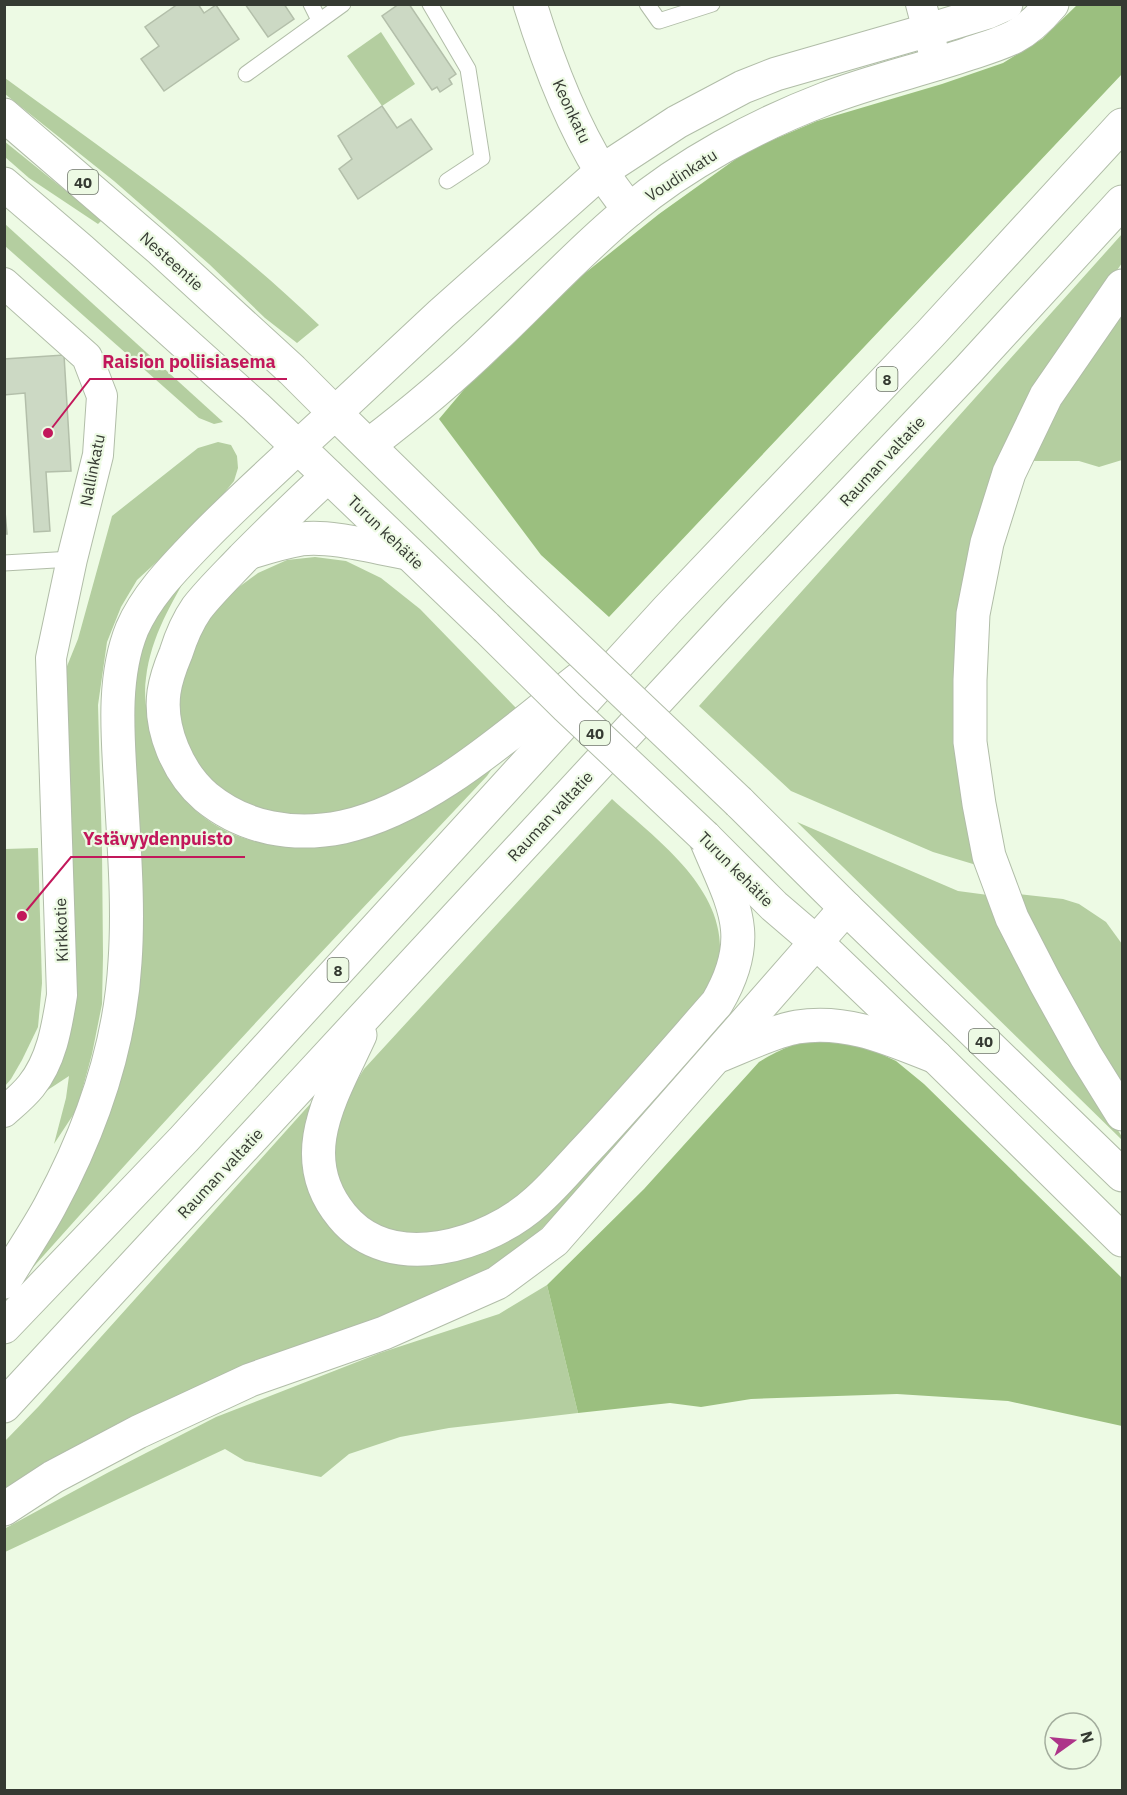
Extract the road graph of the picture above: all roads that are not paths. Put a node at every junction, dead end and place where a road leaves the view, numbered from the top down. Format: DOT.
graph roads {
  1 [pos="311,4"];
  2 [pos="343,4"];
  3 [pos="430,4"];
  4 [pos="530,4"];
  5 [pos="647,4"];
  6 [pos="712,4"];
  7 [pos="1006,4"];
  8 [pos="1052,4"];
  9 [pos="925,17"];
  10 [pos="320,20"];
  11 [pos="937,65"];
  12 [pos="246,74"];
  13 [pos="4,115"];
  14 [pos="1122,125"];
  15 [pos="602,171"];
  16 [pos="447,182"];
  17 [pos="4,184"];
  18 [pos="1122,202"];
  19 [pos="629,210"];
  20 [pos="4,283"];
  21 [pos="1122,286"];
  22 [pos="335,413"];
  23 [pos="369,445"];
  24 [pos="298,447"];
  25 [pos="328,476"];
  26 [pos="249,552"];
  27 [pos="408,553"];
  28 [pos="72,559"];
  29 [pos="4,563"];
  30 [pos="668,609"];
  31 [pos="51,658"];
  32 [pos="705,837"];
  33 [pos="846,908"];
  34 [pos="816,942"];
  35 [pos="370,1011"];
  36 [pos="936,1057"];
  37 [pos="714,1058"];
  38 [pos="4,1112"];
  39 [pos="1122,1114"];
  40 [pos="1122,1174"];
  41 [pos="1122,1240"];
  42 [pos="4,1282"];
  43 [pos="4,1327"];
  44 [pos="4,1406"];
  45 [pos="4,1509"];
  1 -- 10 [label="lane"];
  2 -- 10 [label="lane"];
  3 -- 16 [label="lane"];
  4 -- 15 [label="main road, Keonkatu"];
  5 -- 6 [label="lane"];
  7 -- 9 [label="main road"];
  8 -- 11 [label="main road, Voudinkatu"];
  9 -- 11 [label="street"];
  9 -- 15 [label="main road"];
  10 -- 12 [label="lane"];
  11 -- 19 [label="main road, Voudinkatu"];
  13 -- 22 [label="main road, Nesteentie / 40"];
  14 -- 30 [label="main road, 8"];
  15 -- 19 [label="main road, Keonkatu"];
  15 -- 22 [label="main road"];
  17 -- 24 [label="main road, 40"];
  18 -- 35 [label="main road, Rauman valtatie"];
  19 -- 23 [label="main road, Voudinkatu"];
  20 -- 28 [label="street, Nallinkatu"];
  21 -- 39 [label="main road"];
  22 -- 23 [label="main road, 40"];
  22 -- 24 [label="main road"];
  23 -- 25 [label="main road, Voudinkatu"];
  23 -- 33 [label="main road, 40, bridge"];
  24 -- 25 [label="main road, Turun kehätie / 40"];
  24 -- 42 [label="main road"];
  25 -- 26 [label="main road, Voudinkatu"];
  25 -- 27 [label="main road, Turun kehätie / 40"];
  26 -- 27 [label="main road"];
  26 -- 30 [label="main road, Voudinkatu"];
  27 -- 32 [label="main road, Turun kehätie / 40, bridge"];
  28 -- 29 [label="lane"];
  28 -- 31 [label="street, Nallinkatu"];
  30 -- 43 [label="main road, 8"];
  31 -- 38 [label="street, Kirkkotie"];
  32 -- 34 [label="main road, Turun kehätie / 40"];
  32 -- 35 [label="main road"];
  33 -- 34 [label="main road"];
  33 -- 40 [label="main road, 40"];
  34 -- 36 [label="main road, Turun kehätie / 40"];
  34 -- 37 [label="main road"];
  35 -- 44 [label="main road, Rauman valtatie"];
  36 -- 37 [label="main road"];
  36 -- 41 [label="main road, Turun kehätie / 40"];
  37 -- 45 [label="main road"];
}
